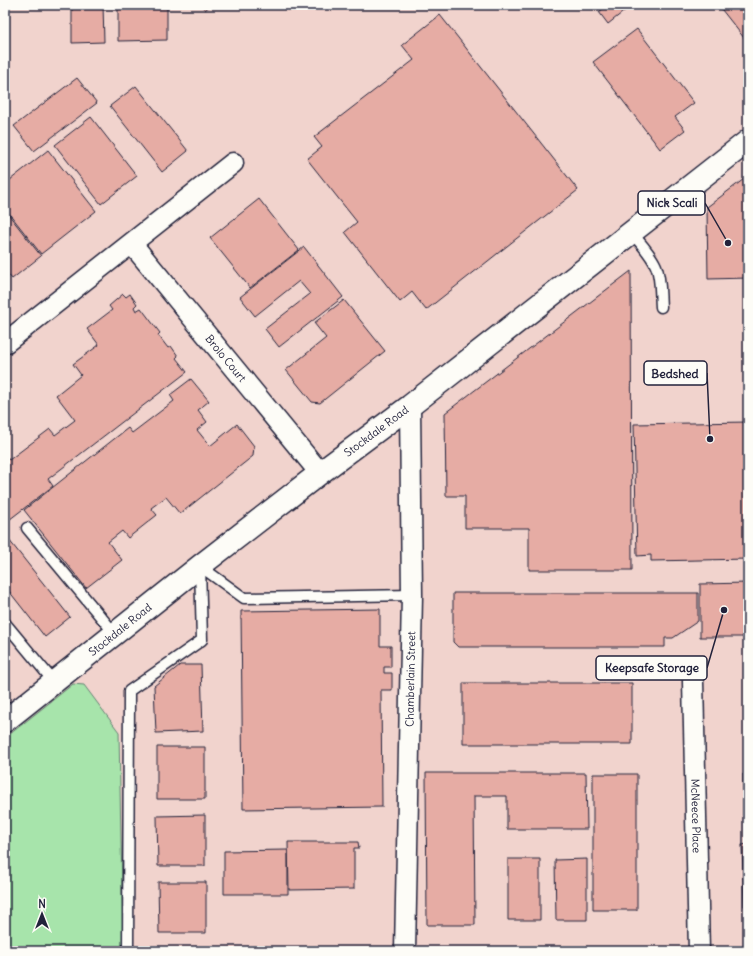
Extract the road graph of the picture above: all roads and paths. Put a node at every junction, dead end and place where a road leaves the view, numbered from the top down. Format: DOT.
graph roads {
  1 [pos="748,141"];
  2 [pos="233,163"];
  3 [pos="632,233"];
  4 [pos="132,244"];
  5 [pos="661,307"];
  6 [pos="5,343"];
  7 [pos="410,406"];
  8 [pos="320,473"];
  9 [pos="27,528"];
  10 [pos="200,566"];
  11 [pos="412,595"];
  12 [pos="5,623"];
  13 [pos="115,634"];
  14 [pos="694,681"];
  15 [pos="54,682"];
  16 [pos="5,721"];
  17 [pos="128,951"];
  18 [pos="405,951"];
  19 [pos="699,951"];
  1 -- 3 [label="street, Stockdale Road"];
  2 -- 4 [label="street"];
  3 -- 5 [label="lane"];
  3 -- 7 [label="street, Stockdale Road"];
  4 -- 6 [label="street"];
  4 -- 8 [label="street, Brolo Court"];
  7 -- 8 [label="street, Stockdale Road"];
  7 -- 11 [label="street, Chamberlain Street"];
  8 -- 10 [label="street, Stockdale Road"];
  9 -- 13 [label="lane"];
  10 -- 11 [label="lane"];
  10 -- 13 [label="street, Stockdale Road"];
  10 -- 17 [label="lane"];
  11 -- 18 [label="street, Chamberlain Street"];
  12 -- 15 [label="lane"];
  13 -- 15 [label="street, Stockdale Road"];
  14 -- 19 [label="street, McNeece Place"];
  15 -- 16 [label="street, Stockdale Road"];
}
